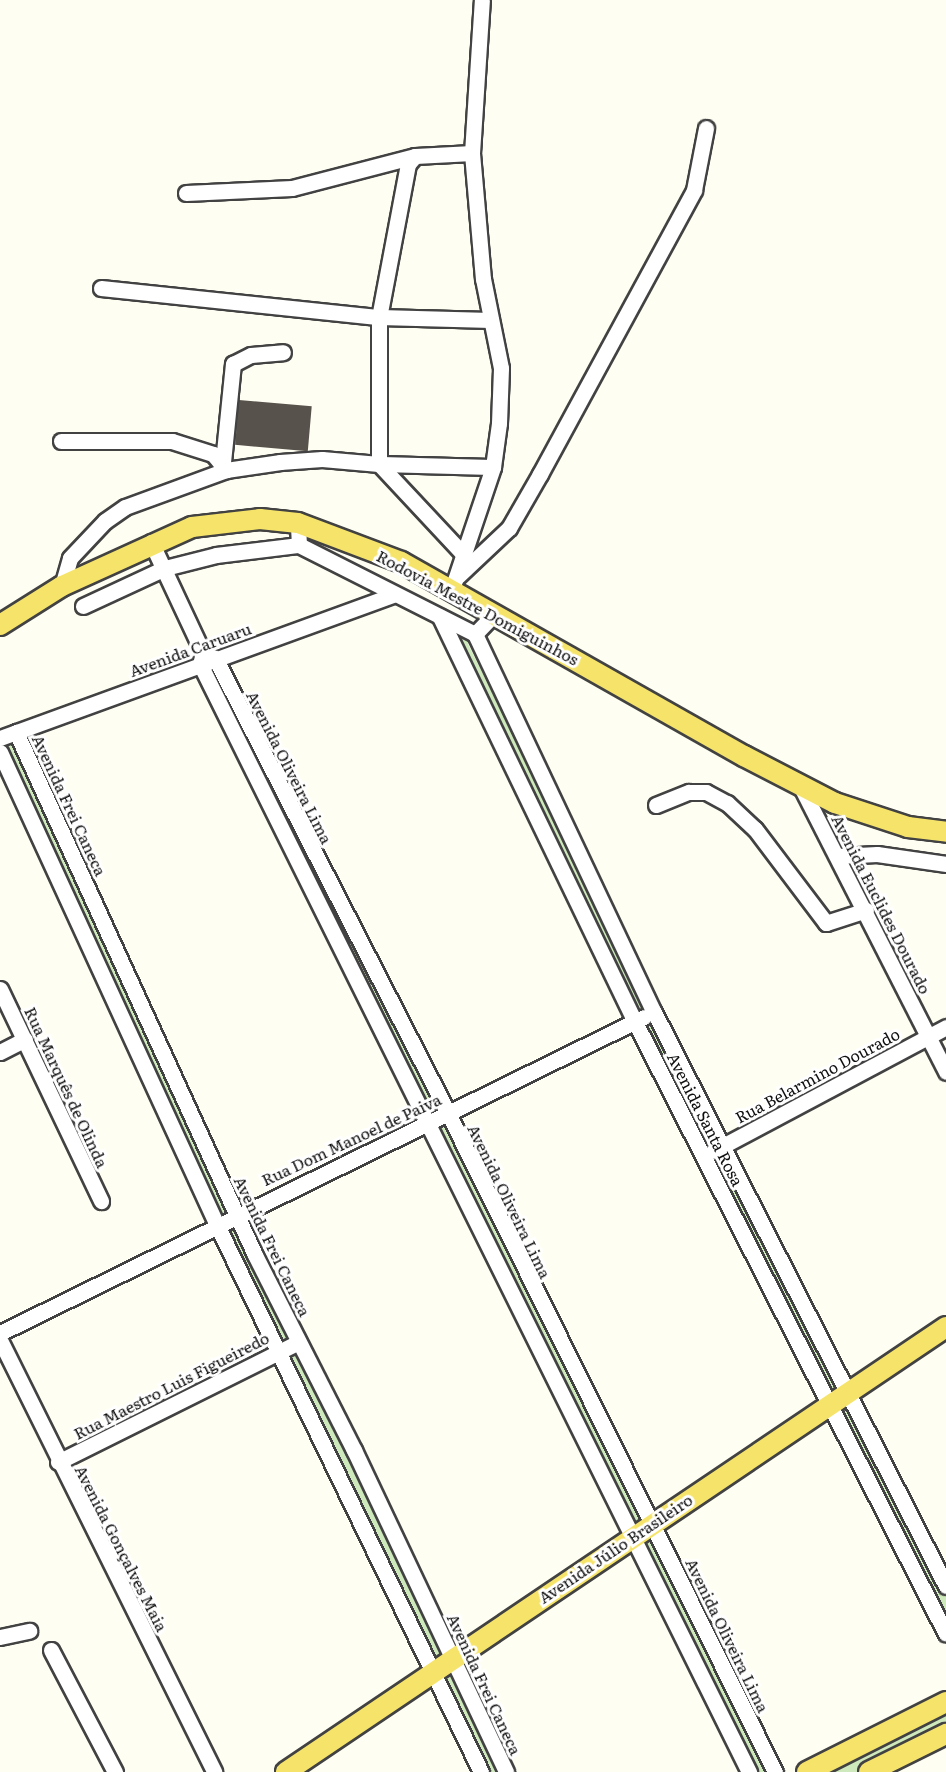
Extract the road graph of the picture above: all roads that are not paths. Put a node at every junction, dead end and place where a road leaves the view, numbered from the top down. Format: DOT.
graph roads {
  1 [pos="482,0"];
  2 [pos="706,128"];
  3 [pos="472,153"];
  4 [pos="415,156"];
  5 [pos="186,193"];
  6 [pos="101,288"];
  7 [pos="379,317"];
  8 [pos="491,320"];
  9 [pos="283,352"];
  10 [pos="61,441"];
  11 [pos="379,464"];
  12 [pos="224,466"];
  13 [pos="493,467"];
  14 [pos="298,523"];
  15 [pos="151,542"];
  16 [pos="299,545"];
  17 [pos="465,556"];
  18 [pos="165,568"];
  19 [pos="455,582"];
  20 [pos="62,586"];
  21 [pos="393,595"];
  22 [pos="83,606"];
  23 [pos="495,613"];
  24 [pos="441,617"];
  25 [pos="0,625"];
  26 [pos="475,634"];
  27 [pos="206,658"];
  28 [pos="16,732"];
  29 [pos="0,738"];
  30 [pos="0,752"];
  31 [pos="800,785"];
  32 [pos="280,787"];
  33 [pos="264,794"];
  34 [pos="656,806"];
  35 [pos="946,832"];
  36 [pos="838,856"];
  37 [pos="946,864"];
  38 [pos="82,875"];
  39 [pos="62,884"];
  40 [pos="866,910"];
  41 [pos="0,989"];
  42 [pos="654,1012"];
  43 [pos="635,1022"];
  44 [pos="946,1027"];
  45 [pos="928,1036"];
  46 [pos="25,1040"];
  47 [pos="0,1052"];
  48 [pos="946,1072"];
  49 [pos="448,1113"];
  50 [pos="426,1123"];
  51 [pos="722,1146"];
  52 [pos="705,1156"];
  53 [pos="101,1201"];
  54 [pos="236,1213"];
  55 [pos="216,1223"];
  56 [pos="946,1328"];
  57 [pos="0,1333"];
  58 [pos="0,1340"];
  59 [pos="299,1342"];
  60 [pos="278,1352"];
  61 [pos="848,1393"];
  62 [pos="829,1406"];
  63 [pos="58,1462"];
  64 [pos="652,1524"];
  65 [pos="632,1537"];
  66 [pos="946,1586"];
  67 [pos="29,1631"];
  68 [pos="946,1634"];
  69 [pos="0,1637"];
  70 [pos="51,1650"];
  71 [pos="453,1658"];
  72 [pos="434,1670"];
  73 [pos="946,1702"];
  74 [pos="946,1734"];
  75 [pos="116,1772"];
  76 [pos="214,1772"];
  77 [pos="286,1772"];
  78 [pos="481,1772"];
  79 [pos="506,1772"];
  80 [pos="749,1772"];
  81 [pos="775,1772"];
  82 [pos="807,1772"];
  83 [pos="869,1772"];
  1 -- 3 [label="street"];
  2 -- 19 [label="street"];
  3 -- 4 [label="street"];
  3 -- 8 [label="street"];
  4 -- 5 [label="street"];
  4 -- 7 [label="street"];
  6 -- 7 [label="street"];
  7 -- 8 [label="street"];
  7 -- 11 [label="street"];
  8 -- 13 [label="street"];
  9 -- 12 [label="street"];
  10 -- 12 [label="street"];
  11 -- 12 [label="street"];
  11 -- 13 [label="street"];
  11 -- 17 [label="street"];
  12 -- 20 [label="street"];
  13 -- 17 [label="street"];
  14 -- 15 [label="main road, Rodovia Mestre Domiguinhos"];
  14 -- 16 [label="street"];
  14 -- 19 [label="main road, Rodovia Mestre Domiguinhos"];
  15 -- 18 [label="street, Avenida Oliveira Lima"];
  15 -- 20 [label="main road, Rodovia Mestre Domiguinhos"];
  16 -- 18 [label="street"];
  16 -- 21 [label="street"];
  17 -- 19 [label="street"];
  18 -- 22 [label="street"];
  18 -- 27 [label="street, Avenida Oliveira Lima"];
  19 -- 23 [label="main road, Rodovia Mestre Domiguinhos"];
  20 -- 25 [label="main road, Rodovia Mestre Domiguinhos"];
  21 -- 24 [label="street"];
  21 -- 27 [label="street, Avenida Caruaru"];
  23 -- 26 [label="street"];
  23 -- 31 [label="main road, Rodovia Mestre Domiguinhos"];
  24 -- 26 [label="street"];
  24 -- 43 [label="street, Avenida Santa Rosa"];
  26 -- 42 [label="street, Avenida Santa Rosa"];
  27 -- 28 [label="street, Avenida Caruaru"];
  27 -- 32 [label="street, Avenida Oliveira Lima"];
  27 -- 33 [label="street, Avenida Oliveira Lima"];
  28 -- 29 [label="street, Avenida Caruaru"];
  28 -- 38 [label="street, Avenida Frei Caneca"];
  30 -- 39 [label="street"];
  31 -- 35 [label="main road, Rodovia Mestre Domiguinhos"];
  31 -- 36 [label="street, Avenida Euclides Dourado"];
  32 -- 33 [label="street"];
  32 -- 49 [label="street, Avenida Oliveira Lima"];
  33 -- 50 [label="street, Avenida Oliveira Lima"];
  34 -- 40 [label="street"];
  36 -- 37 [label="street"];
  36 -- 40 [label="street, Avenida Euclides Dourado"];
  38 -- 39 [label="street"];
  38 -- 54 [label="street, Avenida Frei Caneca"];
  39 -- 55 [label="street"];
  40 -- 45 [label="street, Avenida Euclides Dourado"];
  41 -- 46 [label="street, Rua Marquês de Olinda"];
  42 -- 43 [label="street, Rua Dom Manoel de Paiva"];
  42 -- 51 [label="street, Avenida Santa Rosa"];
  43 -- 49 [label="street, Rua Dom Manoel de Paiva"];
  43 -- 52 [label="street, Avenida Santa Rosa"];
  44 -- 45 [label="street, Rua Belarmino Dourado"];
  45 -- 48 [label="street, Avenida Euclides Dourado"];
  45 -- 51 [label="street, Rua Belarmino Dourado"];
  46 -- 47 [label="street"];
  46 -- 53 [label="street, Rua Marquês de Olinda"];
  49 -- 50 [label="street, Rua Dom Manoel de Paiva"];
  49 -- 64 [label="street, Avenida Oliveira Lima"];
  50 -- 54 [label="street, Rua Dom Manoel de Paiva"];
  50 -- 65 [label="street, Avenida Oliveira Lima"];
  51 -- 52 [label="street, Rua Belarmino Dourado"];
  51 -- 61 [label="street, Avenida Santa Rosa"];
  52 -- 62 [label="street, Avenida Santa Rosa"];
  54 -- 55 [label="street, Rua Dom Manoel de Paiva"];
  54 -- 59 [label="street, Avenida Frei Caneca"];
  55 -- 57 [label="street, Rua Dom Manoel de Paiva"];
  55 -- 60 [label="street"];
  56 -- 61 [label="main road, Avenida Júlio Brasileiro"];
  58 -- 63 [label="street, Avenida Gonçalves Maia"];
  59 -- 60 [label="street, Rua Maestro Luis Figueiredo"];
  59 -- 71 [label="street, Avenida Frei Caneca"];
  60 -- 63 [label="street, Rua Maestro Luis Figueiredo"];
  60 -- 72 [label="street"];
  61 -- 62 [label="main road, Avenida Júlio Brasileiro"];
  61 -- 66 [label="street, Avenida Santa Rosa"];
  62 -- 64 [label="main road, Avenida Júlio Brasileiro"];
  62 -- 68 [label="street, Avenida Santa Rosa"];
  63 -- 76 [label="street, Avenida Gonçalves Maia"];
  64 -- 65 [label="main road, Avenida Júlio Brasileiro"];
  64 -- 81 [label="street, Avenida Oliveira Lima"];
  65 -- 71 [label="main road, Avenida Júlio Brasileiro"];
  65 -- 80 [label="street, Avenida Oliveira Lima"];
  67 -- 69 [label="street"];
  70 -- 75 [label="street"];
  71 -- 72 [label="main road, Avenida Júlio Brasileiro"];
  71 -- 79 [label="street, Avenida Frei Caneca"];
  72 -- 77 [label="main road, Avenida Júlio Brasileiro"];
  72 -- 78 [label="street"];
  73 -- 82 [label="main road"];
  74 -- 83 [label="main road"];
}
